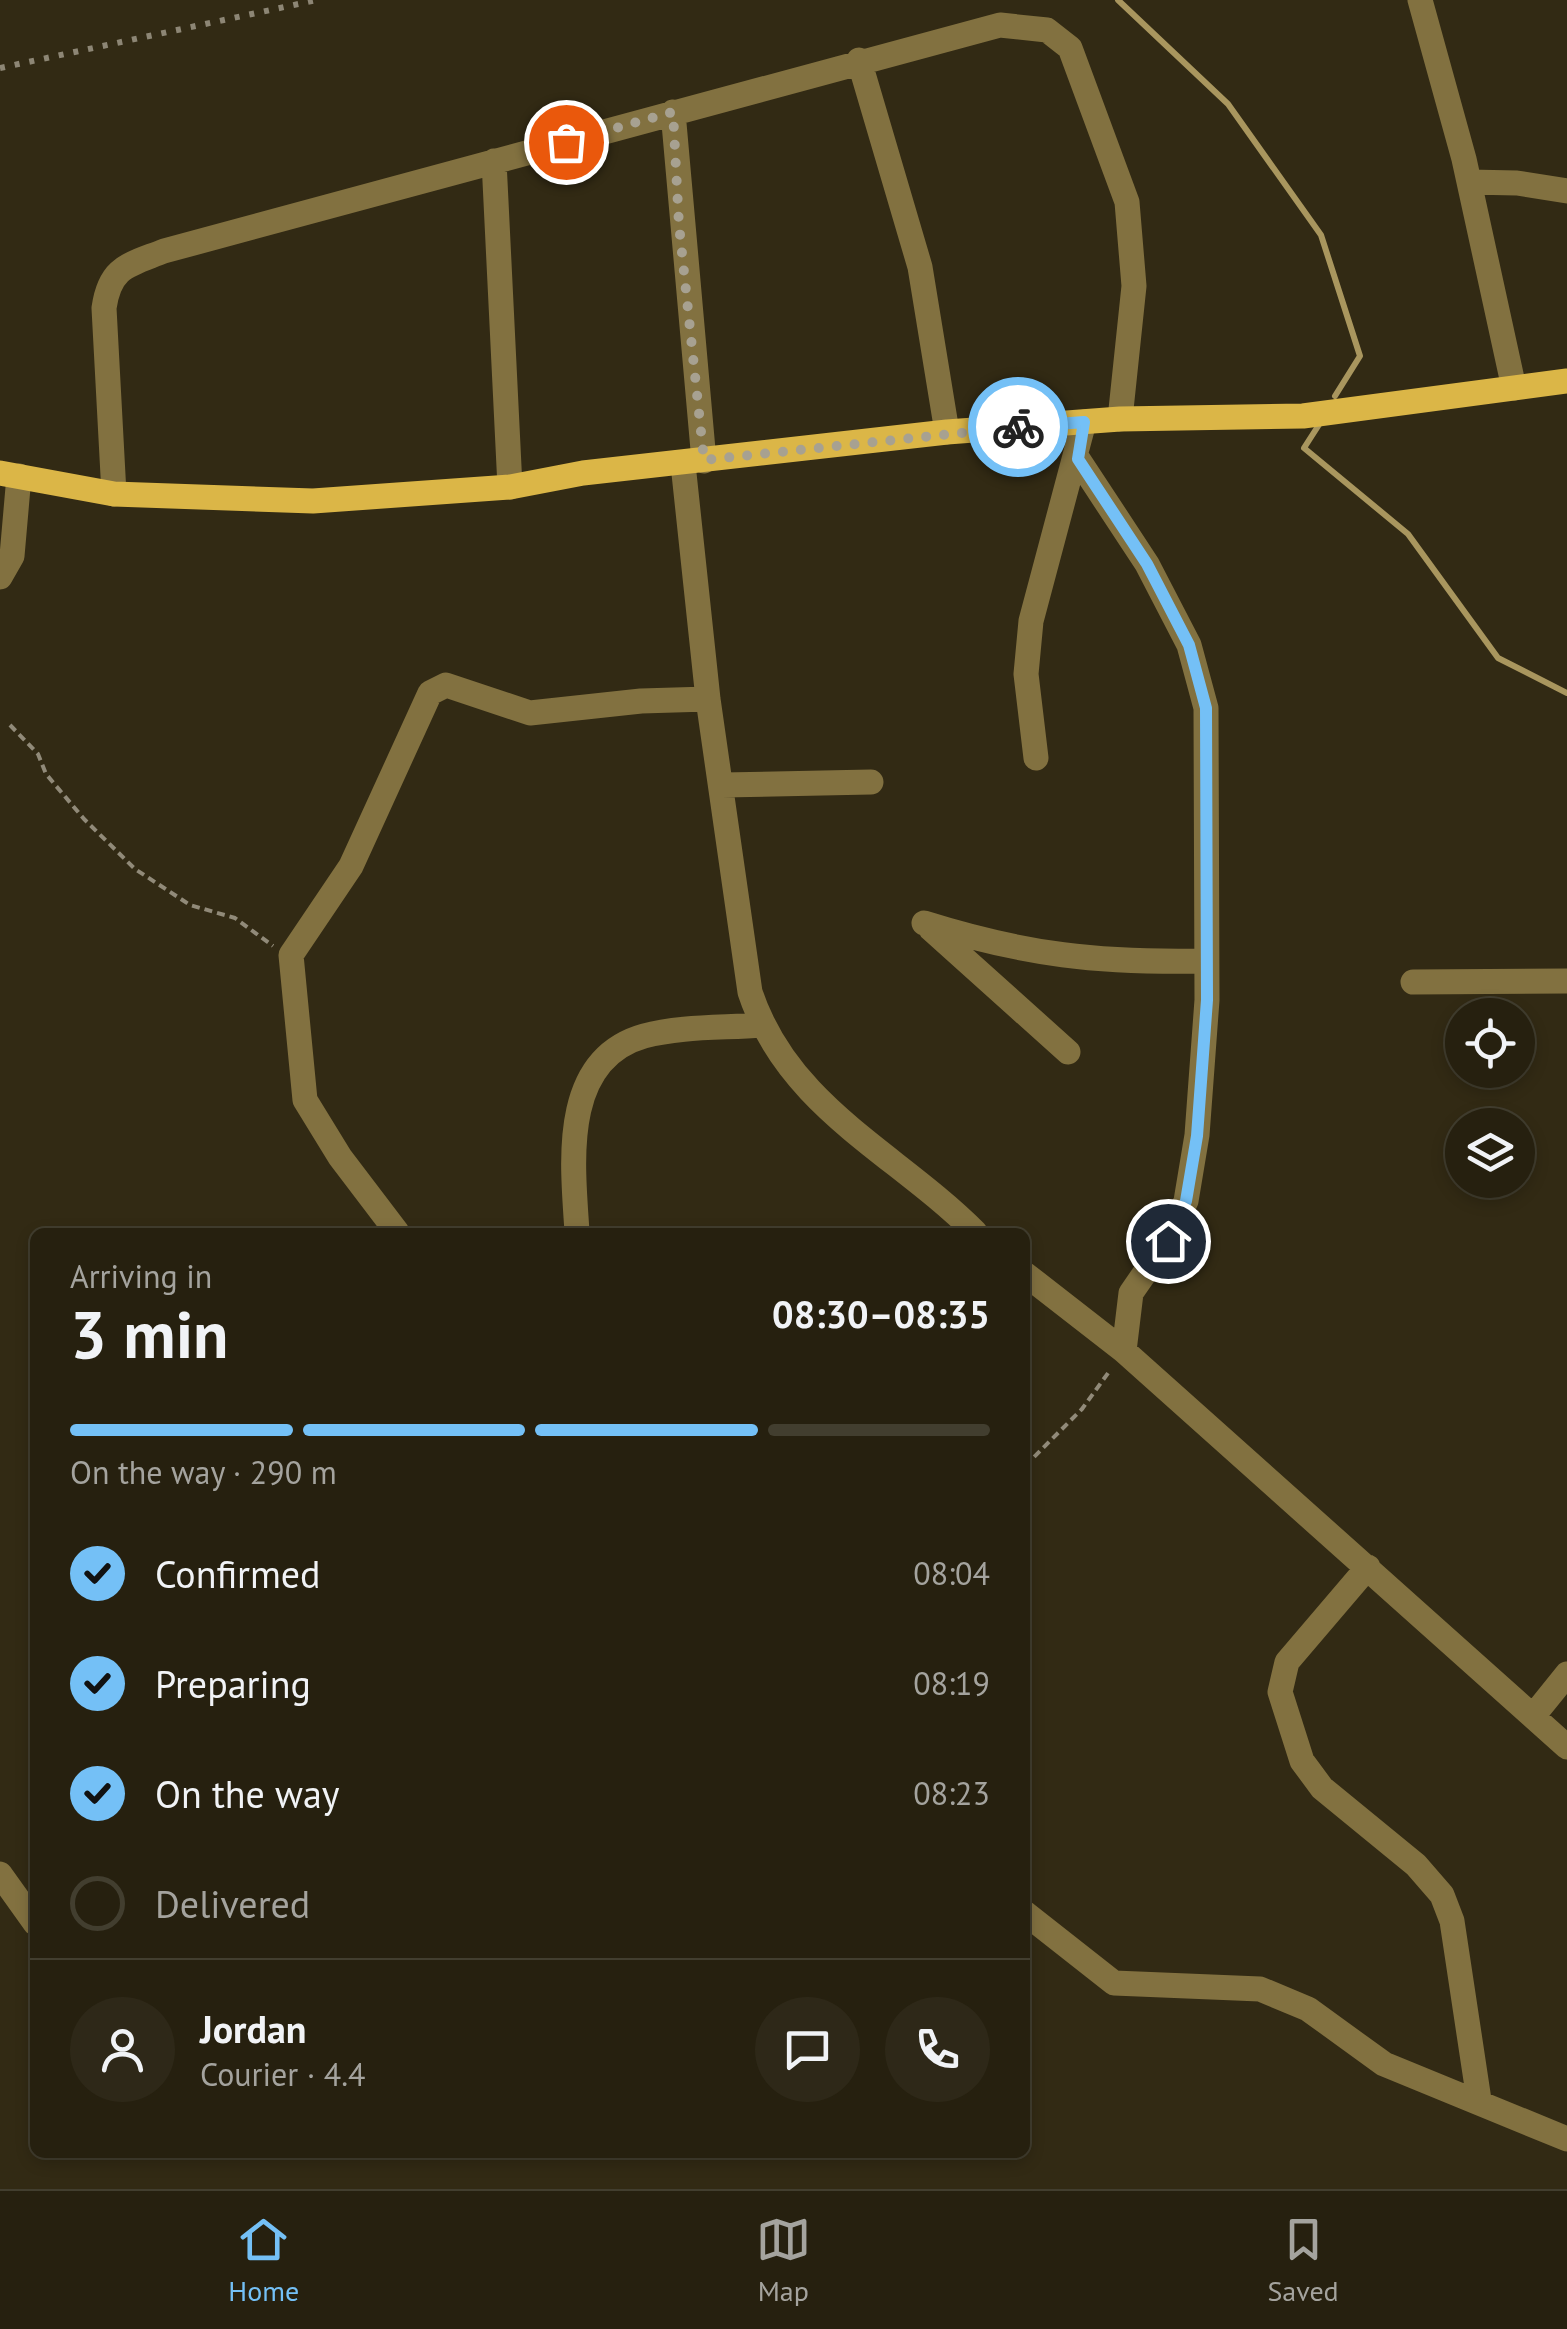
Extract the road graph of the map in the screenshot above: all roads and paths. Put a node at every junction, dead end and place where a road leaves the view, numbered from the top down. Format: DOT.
graph roads {
  1 [pos="1420,0"];
  2 [pos="859,60"];
  3 [pos="673,112"];
  4 [pos="494,161"];
  5 [pos="1469,182"];
  6 [pos="1567,191"];
  7 [pos="1567,381"];
  8 [pos="1514,388"];
  9 [pos="1120,419"];
  10 [pos="1084,422"];
  11 [pos="947,432"];
  12 [pos="1078,459"];
  13 [pos="694,462"];
  14 [pos="9,475"];
  15 [pos="510,487"];
  16 [pos="114,494"];
  17 [pos="0,577"];
  18 [pos="708,699"];
  19 [pos="10,725"];
  20 [pos="1036,758"];
  21 [pos="871,782"];
  22 [pos="722,785"];
  23 [pos="290,955"];
  24 [pos="1205,961"];
  25 [pos="1567,981"];
  26 [pos="1413,982"];
  27 [pos="761,1025"];
  28 [pos="1068,1052"];
  29 [pos="394,1228"];
  30 [pos="577,1228"];
  31 [pos="970,1228"];
  32 [pos="1030,1278"];
  33 [pos="1124,1352"];
  34 [pos="1030,1461"];
  35 [pos="1368,1567"];
  36 [pos="1567,1674"];
  37 [pos="1534,1715"];
  38 [pos="1567,1747"];
  39 [pos="0,1874"];
  40 [pos="30,1916"];
  41 [pos="1030,1917"];
  42 [pos="1479,2100"];
  43 [pos="1567,2139"];
  1 -- 5 [label="street"];
  2 -- 3 [label="street"];
  2 -- 9 [label="street"];
  2 -- 11 [label="street"];
  3 -- 4 [label="street"];
  3 -- 13 [label="street"];
  4 -- 15 [label="street"];
  4 -- 16 [label="street"];
  5 -- 6 [label="street"];
  5 -- 8 [label="street"];
  7 -- 8 [label="main road"];
  8 -- 9 [label="main road"];
  9 -- 10 [label="main road"];
  10 -- 11 [label="main road"];
  10 -- 12 [label="street"];
  11 -- 13 [label="main road"];
  12 -- 20 [label="street"];
  12 -- 24 [label="street"];
  13 -- 15 [label="main road"];
  13 -- 18 [label="street"];
  14 -- 16 [label="main road"];
  14 -- 17 [label="street"];
  15 -- 16 [label="main road"];
  18 -- 22 [label="street"];
  18 -- 23 [label="street"];
  19 -- 23 [label="path"];
  21 -- 22 [label="street"];
  22 -- 27 [label="street"];
  23 -- 29 [label="street"];
  24 -- 28 [label="street"];
  24 -- 33 [label="street"];
  25 -- 26 [label="street"];
  27 -- 30 [label="street"];
  27 -- 31 [label="street"];
  32 -- 33 [label="street"];
  33 -- 34 [label="path"];
  33 -- 35 [label="street"];
  35 -- 37 [label="street"];
  35 -- 42 [label="street"];
  36 -- 37 [label="street"];
  37 -- 38 [label="street"];
  39 -- 40 [label="street"];
  41 -- 42 [label="street"];
  42 -- 43 [label="street"];
}
